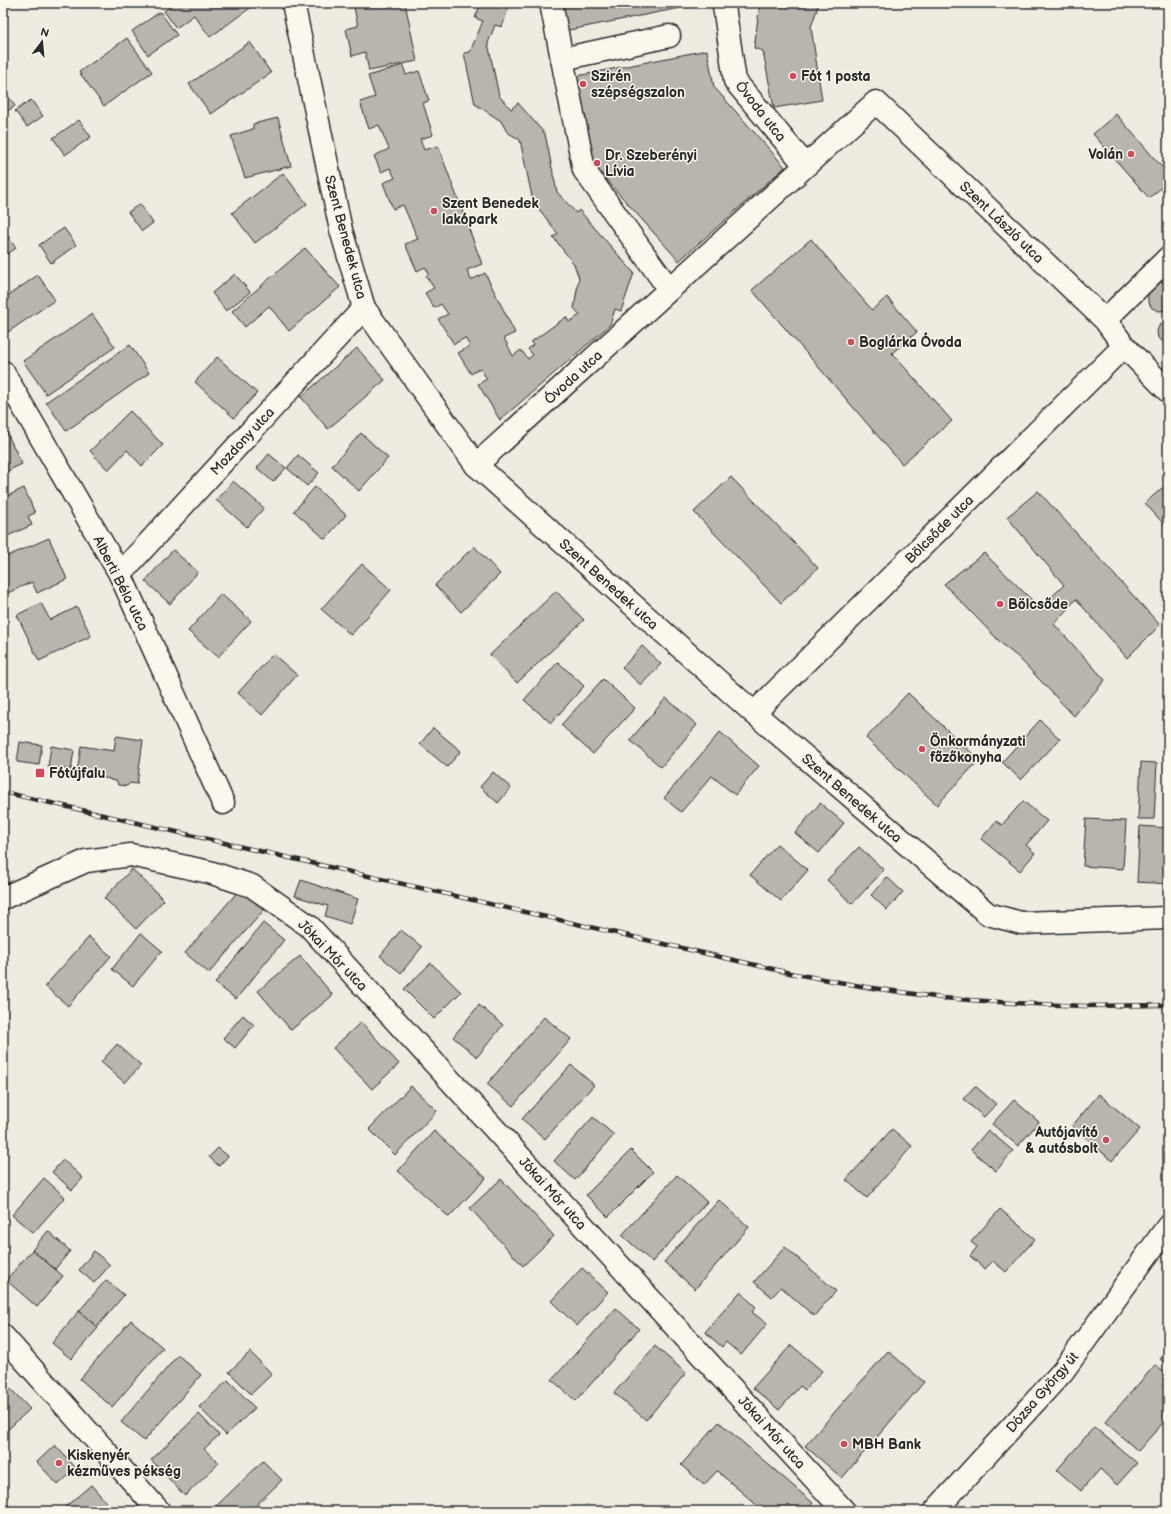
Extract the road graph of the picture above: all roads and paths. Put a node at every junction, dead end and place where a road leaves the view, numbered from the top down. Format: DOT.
graph roads {
  1 [pos="293,3"];
  2 [pos="551,3"];
  3 [pos="725,3"];
  4 [pos="669,36"];
  5 [pos="562,59"];
  6 [pos="876,102"];
  7 [pos="805,166"];
  8 [pos="1168,258"];
  9 [pos="669,289"];
  10 [pos="364,308"];
  11 [pos="1105,320"];
  12 [pos="1124,346"];
  13 [pos="3,372"];
  14 [pos="1165,380"];
  15 [pos="476,465"];
  16 [pos="120,574"];
  17 [pos="754,713"];
  18 [pos="223,803"];
  19 [pos="3,898"];
  20 [pos="1168,918"];
  21 [pos="1168,1226"];
  22 [pos="3,1336"];
  23 [pos="159,1511"];
  24 [pos="844,1511"];
  25 [pos="935,1511"];
  1 -- 10 [label="street, Szent Benedek utca"];
  2 -- 5 [label="street"];
  3 -- 7 [label="street, Óvoda utca"];
  4 -- 5 [label="street"];
  5 -- 9 [label="street"];
  6 -- 7 [label="street, Óvoda utca"];
  6 -- 11 [label="street, Szent László utca"];
  7 -- 9 [label="street, Óvoda utca"];
  8 -- 11 [label="street"];
  9 -- 15 [label="street, Óvoda utca"];
  10 -- 15 [label="street, Szent Benedek utca"];
  10 -- 16 [label="street, Mozdony utca"];
  11 -- 12 [label="street, Szent László utca"];
  12 -- 14 [label="street, Szent László utca"];
  12 -- 17 [label="street, Bölcsőde utca"];
  13 -- 16 [label="street, Alberti Béla utca"];
  15 -- 17 [label="street, Szent Benedek utca"];
  16 -- 18 [label="street, Alberti Béla utca"];
  17 -- 20 [label="street, Szent Benedek utca"];
  19 -- 24 [label="street, Jókai Mór utca"];
  21 -- 25 [label="street, Dózsa György út"];
  22 -- 23 [label="street"];
}
